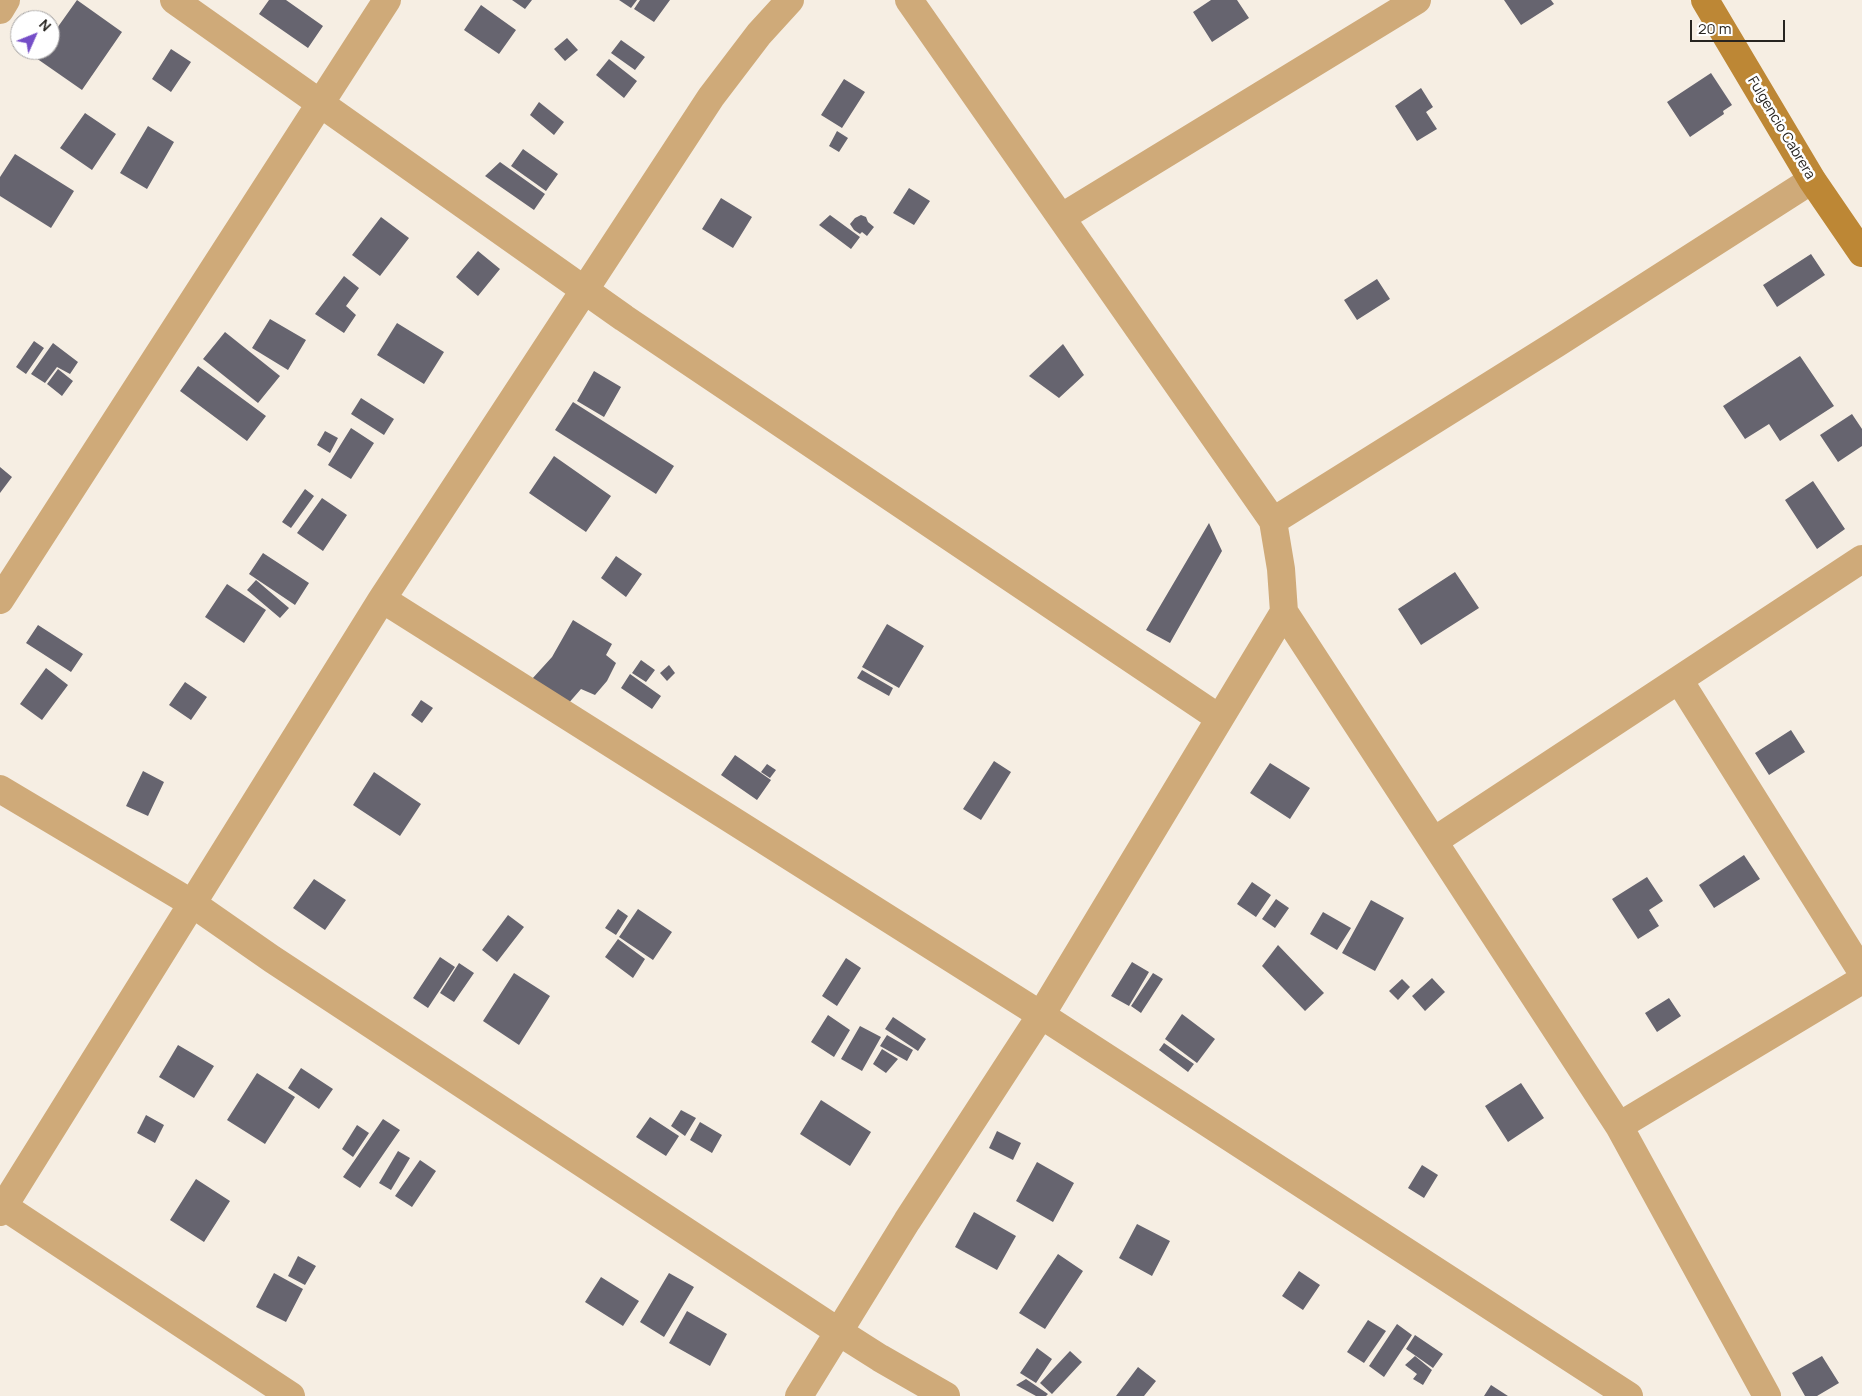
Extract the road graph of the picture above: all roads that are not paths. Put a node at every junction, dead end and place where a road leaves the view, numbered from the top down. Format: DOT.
graph roads {
  1 [pos="6,0"];
  2 [pos="174,0"];
  3 [pos="387,0"];
  4 [pos="790,0"];
  5 [pos="909,0"];
  6 [pos="1417,0"];
  7 [pos="1705,0"];
  8 [pos="0,10"];
  9 [pos="320,104"];
  10 [pos="1812,180"];
  11 [pos="1062,217"];
  12 [pos="1862,253"];
  13 [pos="585,290"];
  14 [pos="1273,520"];
  15 [pos="1862,558"];
  16 [pos="382,599"];
  17 [pos="0,600"];
  18 [pos="1284,612"];
  19 [pos="1679,680"];
  20 [pos="1219,718"];
  21 [pos="0,789"];
  22 [pos="1434,840"];
  23 [pos="193,904"];
  24 [pos="1862,972"];
  25 [pos="1862,980"];
  26 [pos="1041,1015"];
  27 [pos="1619,1126"];
  28 [pos="2,1209"];
  29 [pos="839,1332"];
  30 [pos="292,1396"];
  31 [pos="799,1396"];
  32 [pos="946,1396"];
  33 [pos="1630,1396"];
  34 [pos="1767,1396"];
  1 -- 8 [label="street"];
  2 -- 9 [label="street"];
  3 -- 9 [label="street"];
  4 -- 13 [label="street"];
  5 -- 11 [label="street"];
  6 -- 11 [label="street"];
  7 -- 10 [label="main road, Fulgencio Cabrera"];
  9 -- 13 [label="street"];
  9 -- 17 [label="street"];
  10 -- 12 [label="main road, Fulgencio Cabrera"];
  10 -- 14 [label="street"];
  11 -- 14 [label="street"];
  13 -- 16 [label="street"];
  13 -- 20 [label="street"];
  14 -- 18 [label="street"];
  15 -- 19 [label="street"];
  16 -- 23 [label="street"];
  16 -- 26 [label="street"];
  18 -- 20 [label="street"];
  18 -- 22 [label="street"];
  19 -- 22 [label="street"];
  19 -- 24 [label="street"];
  20 -- 26 [label="street"];
  21 -- 23 [label="street"];
  22 -- 27 [label="street"];
  23 -- 28 [label="street"];
  23 -- 29 [label="street"];
  25 -- 27 [label="street"];
  26 -- 29 [label="street"];
  26 -- 33 [label="street"];
  27 -- 34 [label="street"];
  28 -- 30 [label="street"];
  29 -- 31 [label="street"];
  29 -- 32 [label="street"];
}
